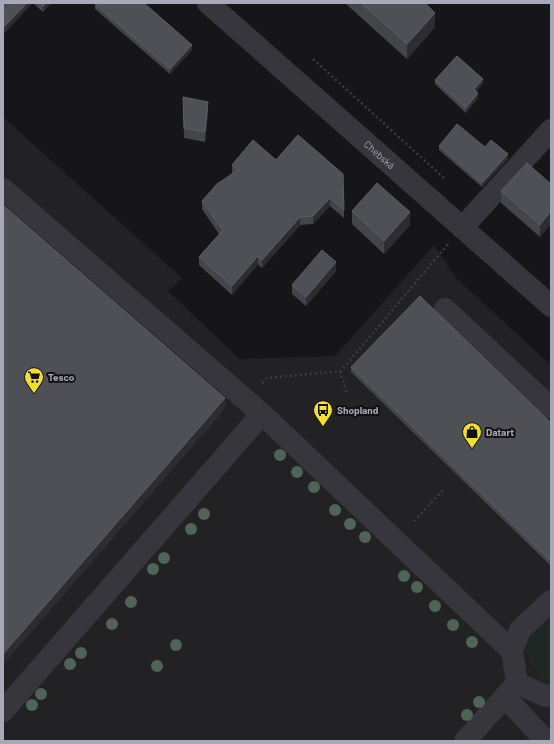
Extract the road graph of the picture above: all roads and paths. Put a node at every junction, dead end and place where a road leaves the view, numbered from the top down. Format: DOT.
graph roads {
  1 [pos="211,4"];
  2 [pos="313,59"];
  3 [pos="551,130"];
  4 [pos="450,184"];
  5 [pos="3,189"];
  6 [pos="462,228"];
  7 [pos="551,306"];
  8 [pos="445,308"];
  9 [pos="340,371"];
  10 [pos="347,394"];
  11 [pos="253,408"];
  12 [pos="551,408"];
  13 [pos="444,489"];
  14 [pos="414,521"];
  15 [pos="551,602"];
  16 [pos="512,651"];
  17 [pos="511,690"];
  18 [pos="551,695"];
  19 [pos="3,711"];
  20 [pos="538,739"];
  21 [pos="465,741"];
  1 -- 6 [label="street, Chebská"];
  2 -- 4 [label="path"];
  3 -- 6 [label="street"];
  5 -- 11 [label="street"];
  6 -- 7 [label="street, Chebská"];
  6 -- 9 [label="path"];
  8 -- 12 [label="street"];
  9 -- 10 [label="path"];
  9 -- 11 [label="path"];
  11 -- 16 [label="street"];
  11 -- 19 [label="street"];
  13 -- 14 [label="path"];
  15 -- 16 [label="street"];
  16 -- 17 [label="street"];
  17 -- 18 [label="street"];
  17 -- 20 [label="street"];
  17 -- 21 [label="street"];
}
